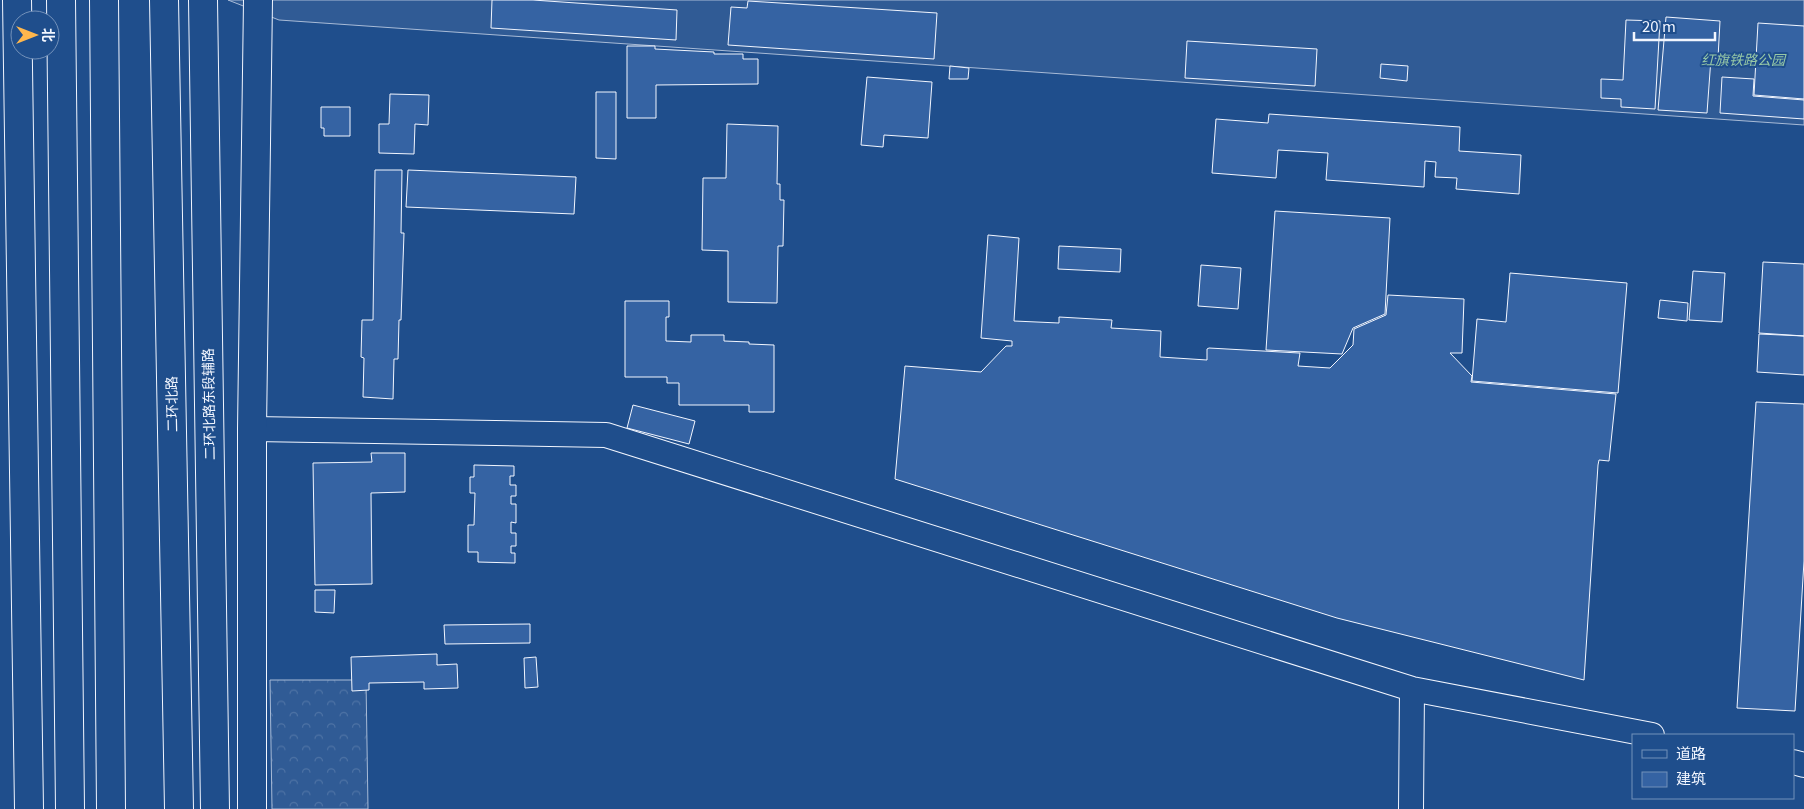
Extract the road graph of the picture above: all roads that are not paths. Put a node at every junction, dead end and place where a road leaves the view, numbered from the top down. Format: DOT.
graph roads {
  1 [pos="17,0"];
  2 [pos="61,0"];
  3 [pos="104,0"];
  4 [pos="164,0"];
  5 [pos="203,0"];
  6 [pos="258,0"];
  7 [pos="252,429"];
  8 [pos="1412,689"];
  9 [pos="1647,734"];
  10 [pos="29,809"];
  11 [pos="70,809"];
  12 [pos="110,809"];
  13 [pos="179,809"];
  14 [pos="215,809"];
  15 [pos="252,809"];
  16 [pos="1410,809"];
  1 -- 10 [label="main road"];
  2 -- 11 [label="main road"];
  3 -- 12 [label="main road"];
  4 -- 13 [label="main road, 二环北路"];
  5 -- 14 [label="main road, 二环北路东段辅路"];
  6 -- 7 [label="main road"];
  7 -- 8 [label="street"];
  7 -- 15 [label="main road"];
  8 -- 9 [label="street"];
  8 -- 16 [label="street"];
}
